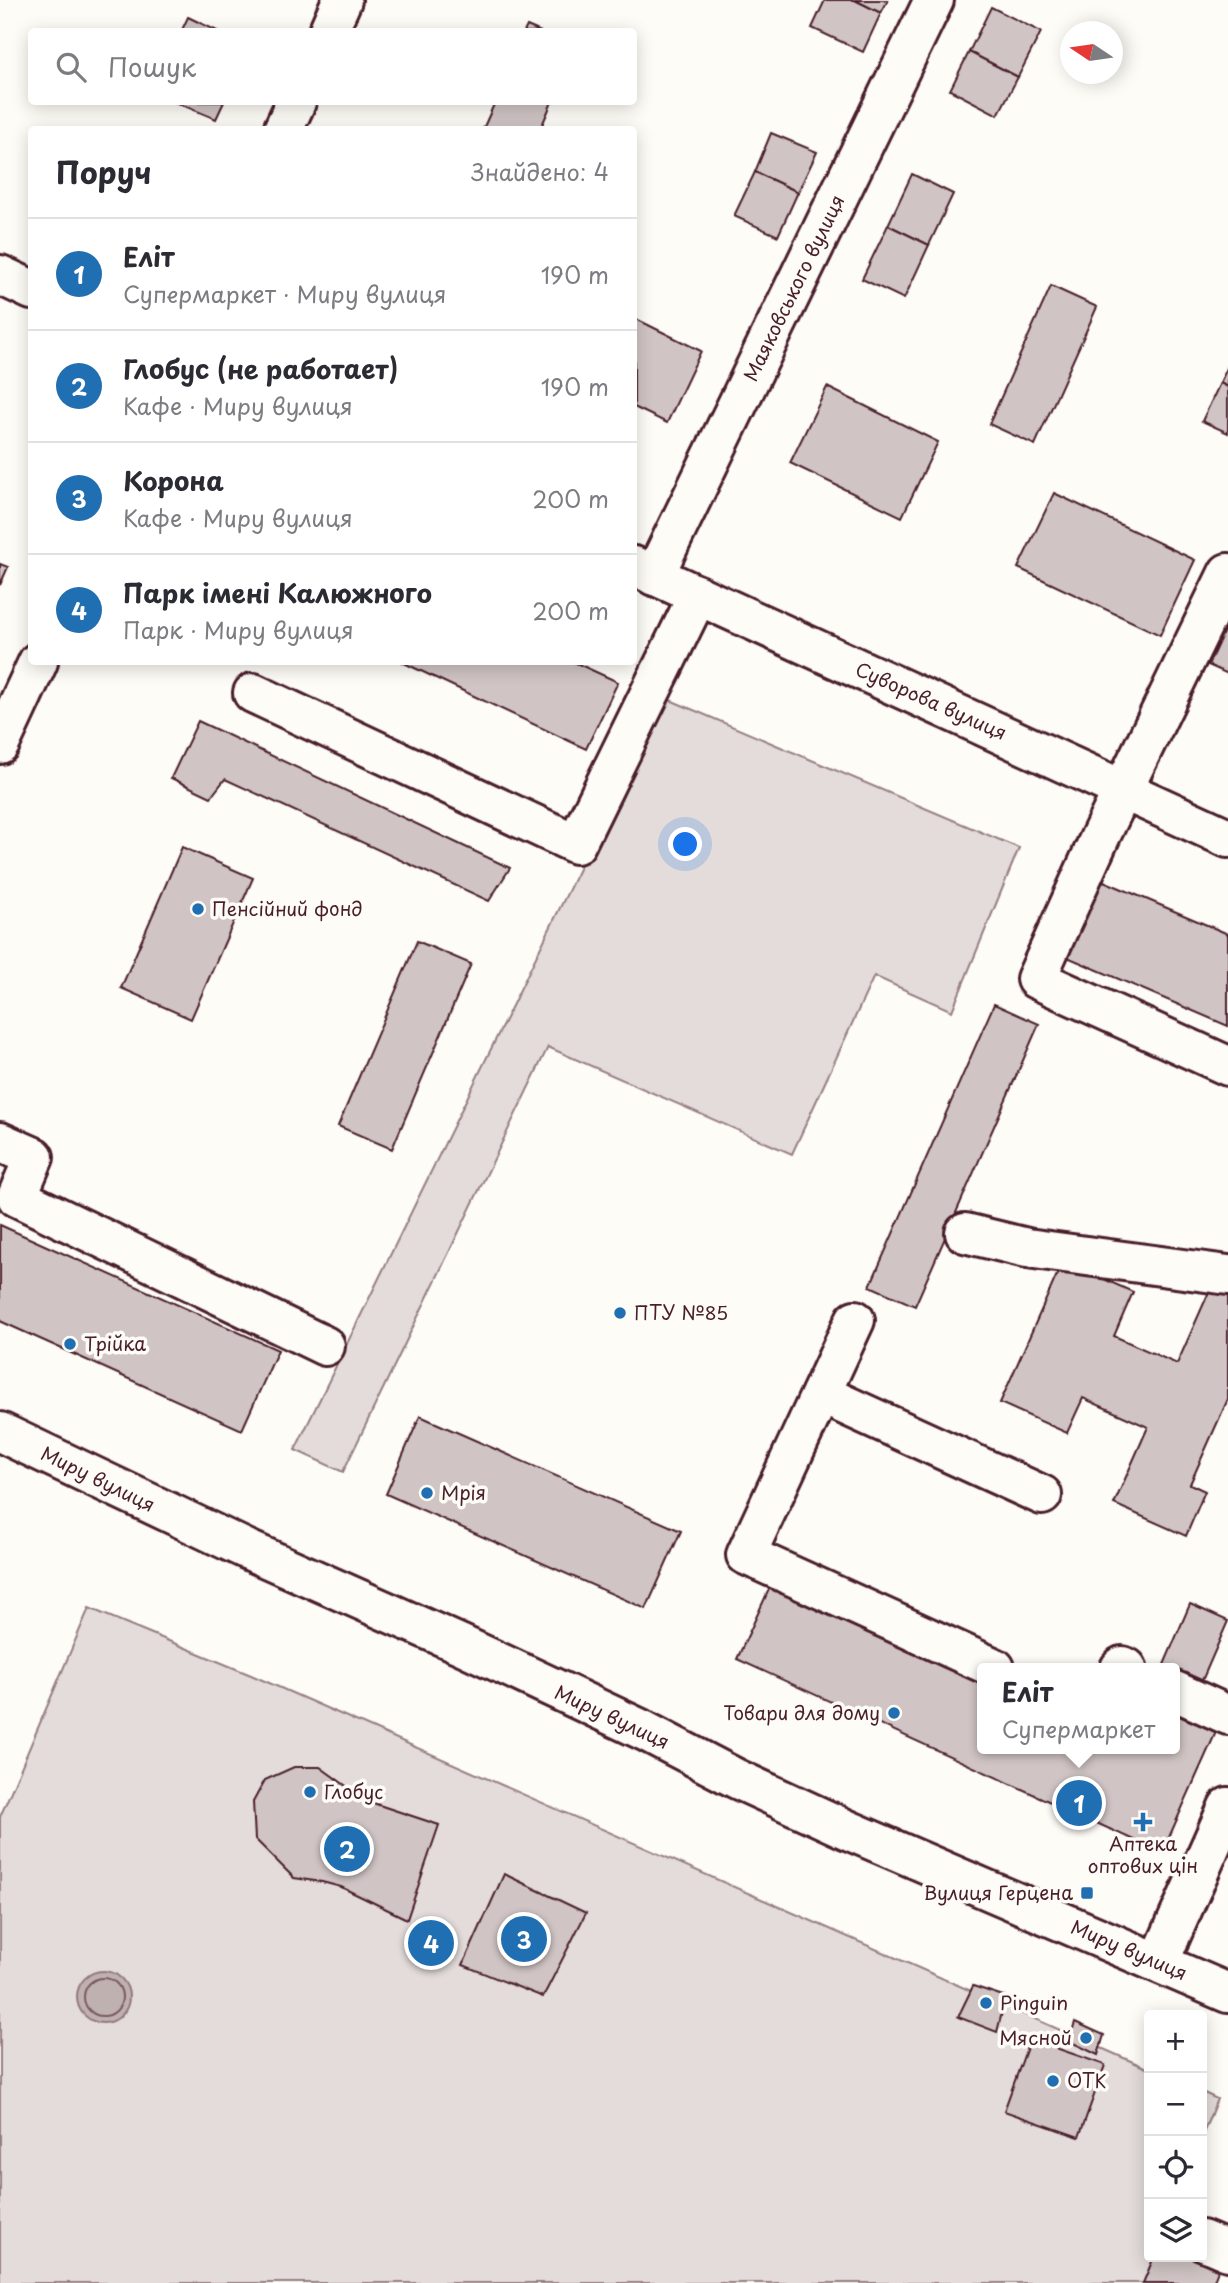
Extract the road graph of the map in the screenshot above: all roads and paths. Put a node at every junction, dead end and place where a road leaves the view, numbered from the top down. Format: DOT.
graph roads {
  1 [pos="342,0"];
  2 [pos="934,0"];
  3 [pos="330,28"];
  4 [pos="295,105"];
  5 [pos="285,126"];
  6 [pos="0,275"];
  7 [pos="28,288"];
  8 [pos="644,571"];
  9 [pos="1228,573"];
  10 [pos="698,595"];
  11 [pos="37,665"];
  12 [pos="253,693"];
  13 [pos="0,744"];
  14 [pos="1125,789"];
  15 [pos="1228,838"];
  16 [pos="1228,1066"];
  17 [pos="0,1142"];
  18 [pos="965,1233"];
  19 [pos="1228,1275"];
  20 [pos="855,1320"];
  21 [pos="325,1346"];
  22 [pos="821,1394"];
  23 [pos="0,1432"];
  24 [pos="1042,1495"];
  25 [pos="984,1663"];
  26 [pos="1180,1692"];
  27 [pos="1228,1715"];
  28 [pos="1228,1807"];
  29 [pos="1159,1962"];
  30 [pos="1228,1993"];
  31 [pos="1207,2241"];
  32 [pos="1228,2251"];
  1 -- 3 [label="street"];
  2 -- 8 [label="street, Маяковського вулиця"];
  4 -- 5 [label="street"];
  6 -- 7 [label="street"];
  8 -- 10 [label="street, Суворова вулиця"];
  9 -- 14 [label="street"];
  10 -- 12 [label="street"];
  10 -- 14 [label="street, Суворова вулиця"];
  11 -- 13 [label="street"];
  14 -- 15 [label="street, Суворова вулиця"];
  14 -- 16 [label="street"];
  17 -- 21 [label="street"];
  18 -- 19 [label="street"];
  20 -- 22 [label="street"];
  22 -- 24 [label="street"];
  22 -- 25 [label="street"];
  23 -- 29 [label="street, Миру вулиця"];
  26 -- 27 [label="street"];
  28 -- 29 [label="street"];
  29 -- 30 [label="street, Миру вулиця"];
  31 -- 32 [label="street"];
}
